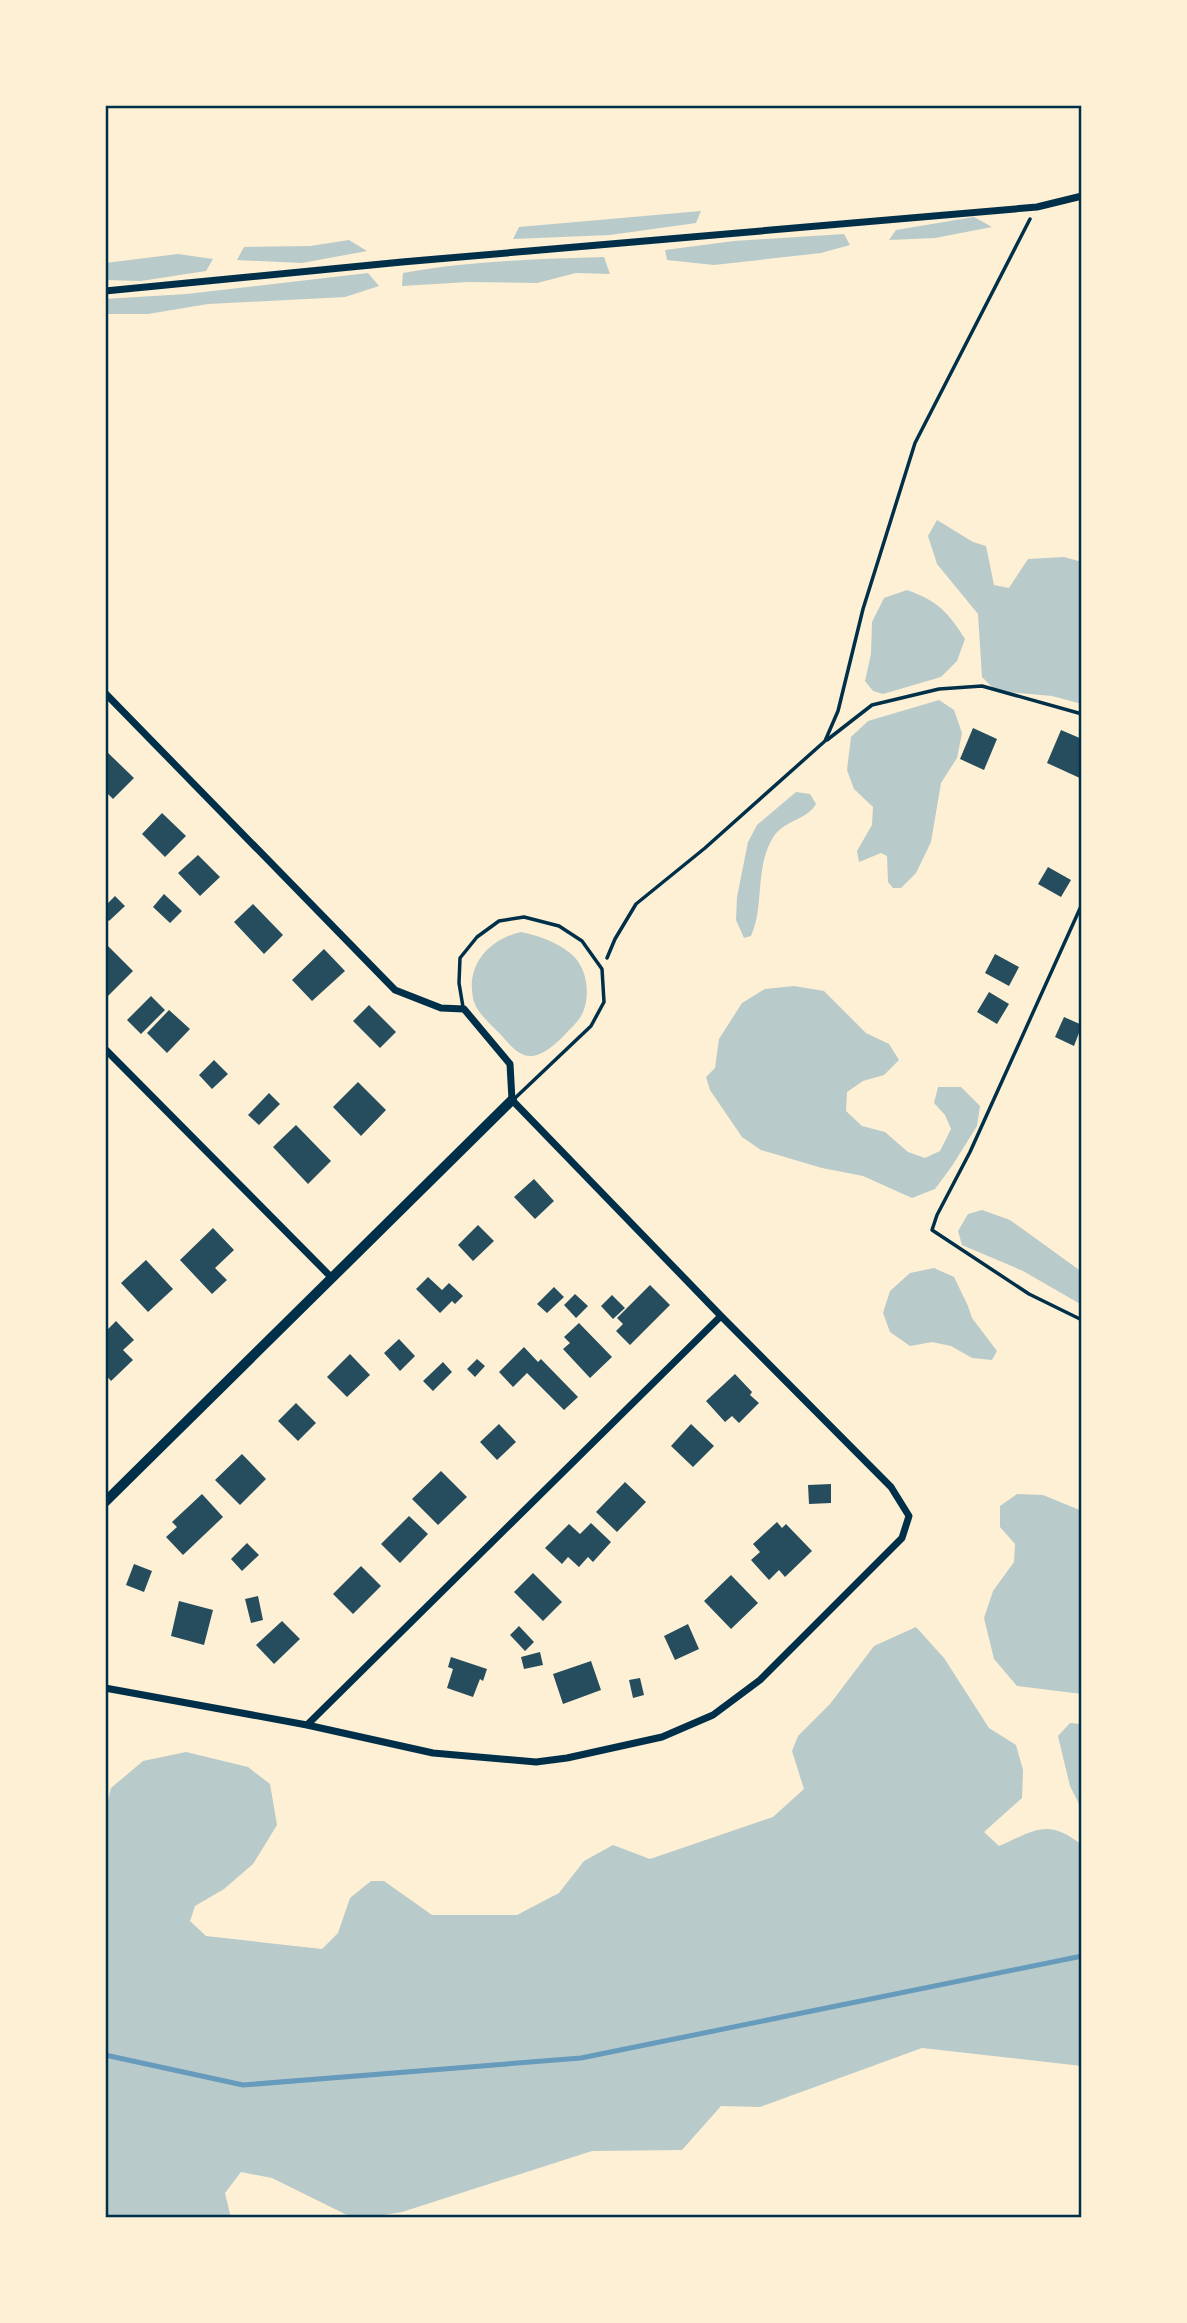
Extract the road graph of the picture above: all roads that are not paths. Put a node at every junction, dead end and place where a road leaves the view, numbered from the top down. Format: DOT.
graph roads {
  1 [pos="1082,196"];
  2 [pos="105,291"];
  3 [pos="105,693"];
  4 [pos="464,1009"];
  5 [pos="105,1049"];
  6 [pos="512,1100"];
  7 [pos="331,1277"];
  8 [pos="721,1316"];
  9 [pos="105,1502"];
  10 [pos="105,1688"];
  11 [pos="307,1725"];
  1 -- 2 [label="street"];
  3 -- 4 [label="street"];
  4 -- 6 [label="street"];
  4 -- 6 [label="lane"];
  5 -- 7 [label="street"];
  6 -- 7 [label="street"];
  6 -- 8 [label="street"];
  7 -- 9 [label="street"];
  8 -- 11 [label="street"];
  8 -- 11 [label="street"];
  10 -- 11 [label="street"];
}
